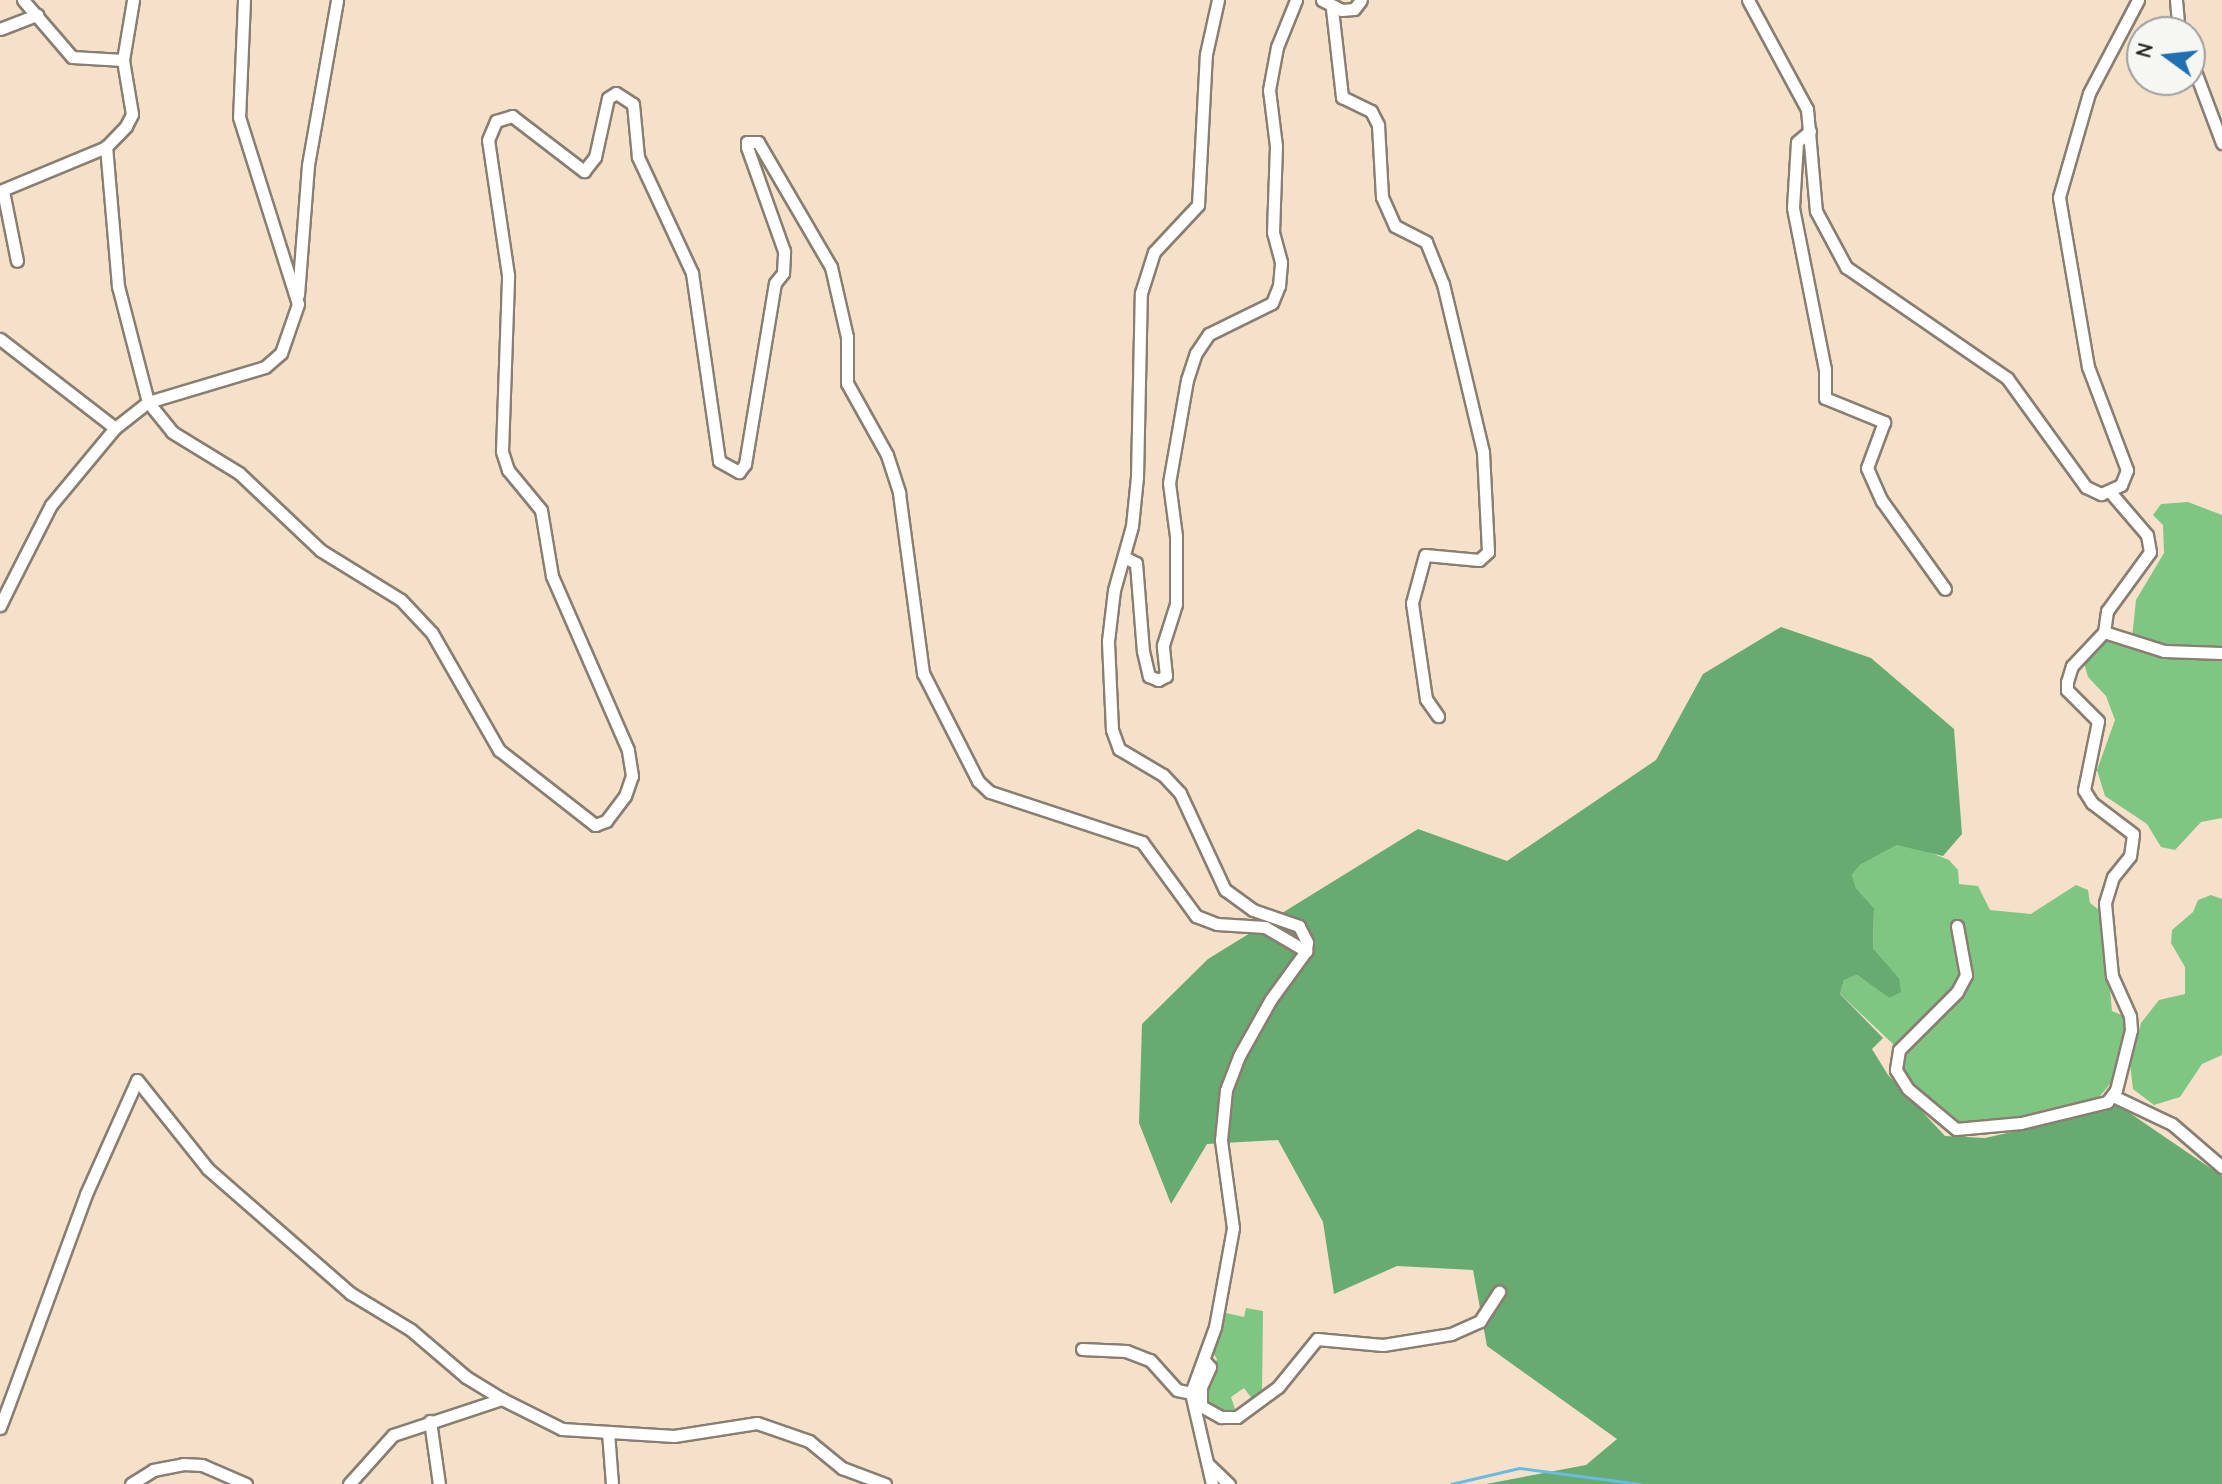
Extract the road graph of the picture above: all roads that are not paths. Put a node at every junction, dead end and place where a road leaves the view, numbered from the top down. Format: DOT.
graph roads {
  1 [pos="23,0"];
  2 [pos="133,0"];
  3 [pos="244,0"];
  4 [pos="337,0"];
  5 [pos="1218,0"];
  6 [pos="1296,0"];
  7 [pos="1322,0"];
  8 [pos="1361,0"];
  9 [pos="1748,0"];
  10 [pos="2138,0"];
  11 [pos="1332,9"];
  12 [pos="37,15"];
  13 [pos="0,29"];
  14 [pos="123,60"];
  15 [pos="2204,96"];
  16 [pos="1810,131"];
  17 [pos="2222,143"];
  18 [pos="106,147"];
  19 [pos="1,191"];
  20 [pos="17,261"];
  21 [pos="298,304"];
  22 [pos="0,339"];
  23 [pos="148,402"];
  24 [pos="115,428"];
  25 [pos="2111,493"];
  26 [pos="1124,557"];
  27 [pos="1945,589"];
  28 [pos="0,605"];
  29 [pos="2104,632"];
  30 [pos="2222,653"];
  31 [pos="1438,716"];
  32 [pos="1957,926"];
  33 [pos="1306,951"];
  34 [pos="2113,1096"];
  35 [pos="2222,1167"];
  36 [pos="1499,1292"];
  37 [pos="1082,1349"];
  38 [pos="1204,1360"];
  39 [pos="1191,1393"];
  40 [pos="502,1399"];
  41 [pos="430,1421"];
  42 [pos="0,1428"];
  43 [pos="608,1432"];
  44 [pos="1208,1464"];
  45 [pos="131,1484"];
  46 [pos="246,1484"];
  47 [pos="349,1484"];
  48 [pos="439,1484"];
  49 [pos="612,1484"];
  50 [pos="885,1484"];
  51 [pos="1212,1484"];
  52 [pos="1229,1484"];
  1 -- 12 [label="street"];
  2 -- 14 [label="street"];
  3 -- 21 [label="street"];
  4 -- 21 [label="street"];
  5 -- 26 [label="street"];
  6 -- 26 [label="street"];
  7 -- 11 [label="street"];
  8 -- 11 [label="street"];
  9 -- 16 [label="street"];
  10 -- 25 [label="street"];
  11 -- 31 [label="street"];
  12 -- 13 [label="street"];
  12 -- 14 [label="street"];
  14 -- 18 [label="street"];
  15 -- 17 [label="street"];
  16 -- 25 [label="street"];
  16 -- 27 [label="street"];
  18 -- 19 [label="street"];
  18 -- 23 [label="street"];
  19 -- 20 [label="street"];
  21 -- 23 [label="street"];
  22 -- 24 [label="street"];
  23 -- 24 [label="street"];
  23 -- 33 [label="street"];
  24 -- 28 [label="street"];
  25 -- 29 [label="street"];
  26 -- 33 [label="street"];
  29 -- 30 [label="street"];
  29 -- 34 [label="street"];
  32 -- 34 [label="street"];
  33 -- 38 [label="street"];
  34 -- 35 [label="street"];
  36 -- 38 [label="street"];
  37 -- 39 [label="street"];
  38 -- 39 [label="street"];
  39 -- 44 [label="street"];
  40 -- 41 [label="street"];
  40 -- 42 [label="street"];
  40 -- 43 [label="street"];
  41 -- 47 [label="street"];
  41 -- 48 [label="street"];
  43 -- 49 [label="street"];
  43 -- 50 [label="street"];
  44 -- 51 [label="street"];
  44 -- 52 [label="street"];
  45 -- 46 [label="street"];
}
